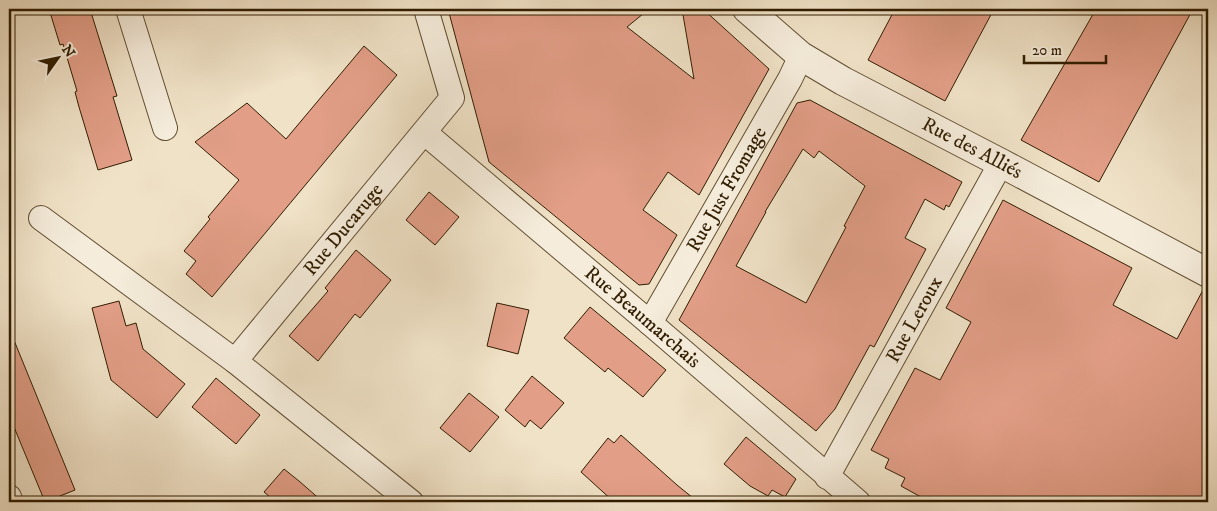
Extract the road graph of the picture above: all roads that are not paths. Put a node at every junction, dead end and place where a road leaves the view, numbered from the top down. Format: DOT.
graph roads {
  1 [pos="128,9"];
  2 [pos="426,9"];
  3 [pos="747,9"];
  4 [pos="801,56"];
  5 [pos="165,128"];
  6 [pos="425,133"];
  7 [pos="1001,163"];
  8 [pos="41,218"];
  9 [pos="1208,273"];
  10 [pos="650,323"];
  11 [pos="235,360"];
  12 [pos="827,477"];
  13 [pos="9,497"];
  14 [pos="11,502"];
  15 [pos="411,502"];
  16 [pos="858,502"];
  1 -- 5 [label="street"];
  2 -- 6 [label="street, Rue Ducaruge"];
  3 -- 4 [label="street, Rue des Alliés"];
  4 -- 7 [label="street, Rue des Alliés"];
  4 -- 10 [label="street, Rue Just Fromage"];
  6 -- 10 [label="street, Rue Beaumarchais"];
  6 -- 11 [label="street, Rue Ducaruge"];
  7 -- 9 [label="street, Rue des Alliés"];
  7 -- 12 [label="street, Rue Leroux"];
  8 -- 11 [label="street"];
  10 -- 12 [label="street, Rue Beaumarchais"];
  11 -- 15 [label="street"];
  12 -- 16 [label="street, Rue Beaumarchais"];
  13 -- 14 [label="street"];
}
